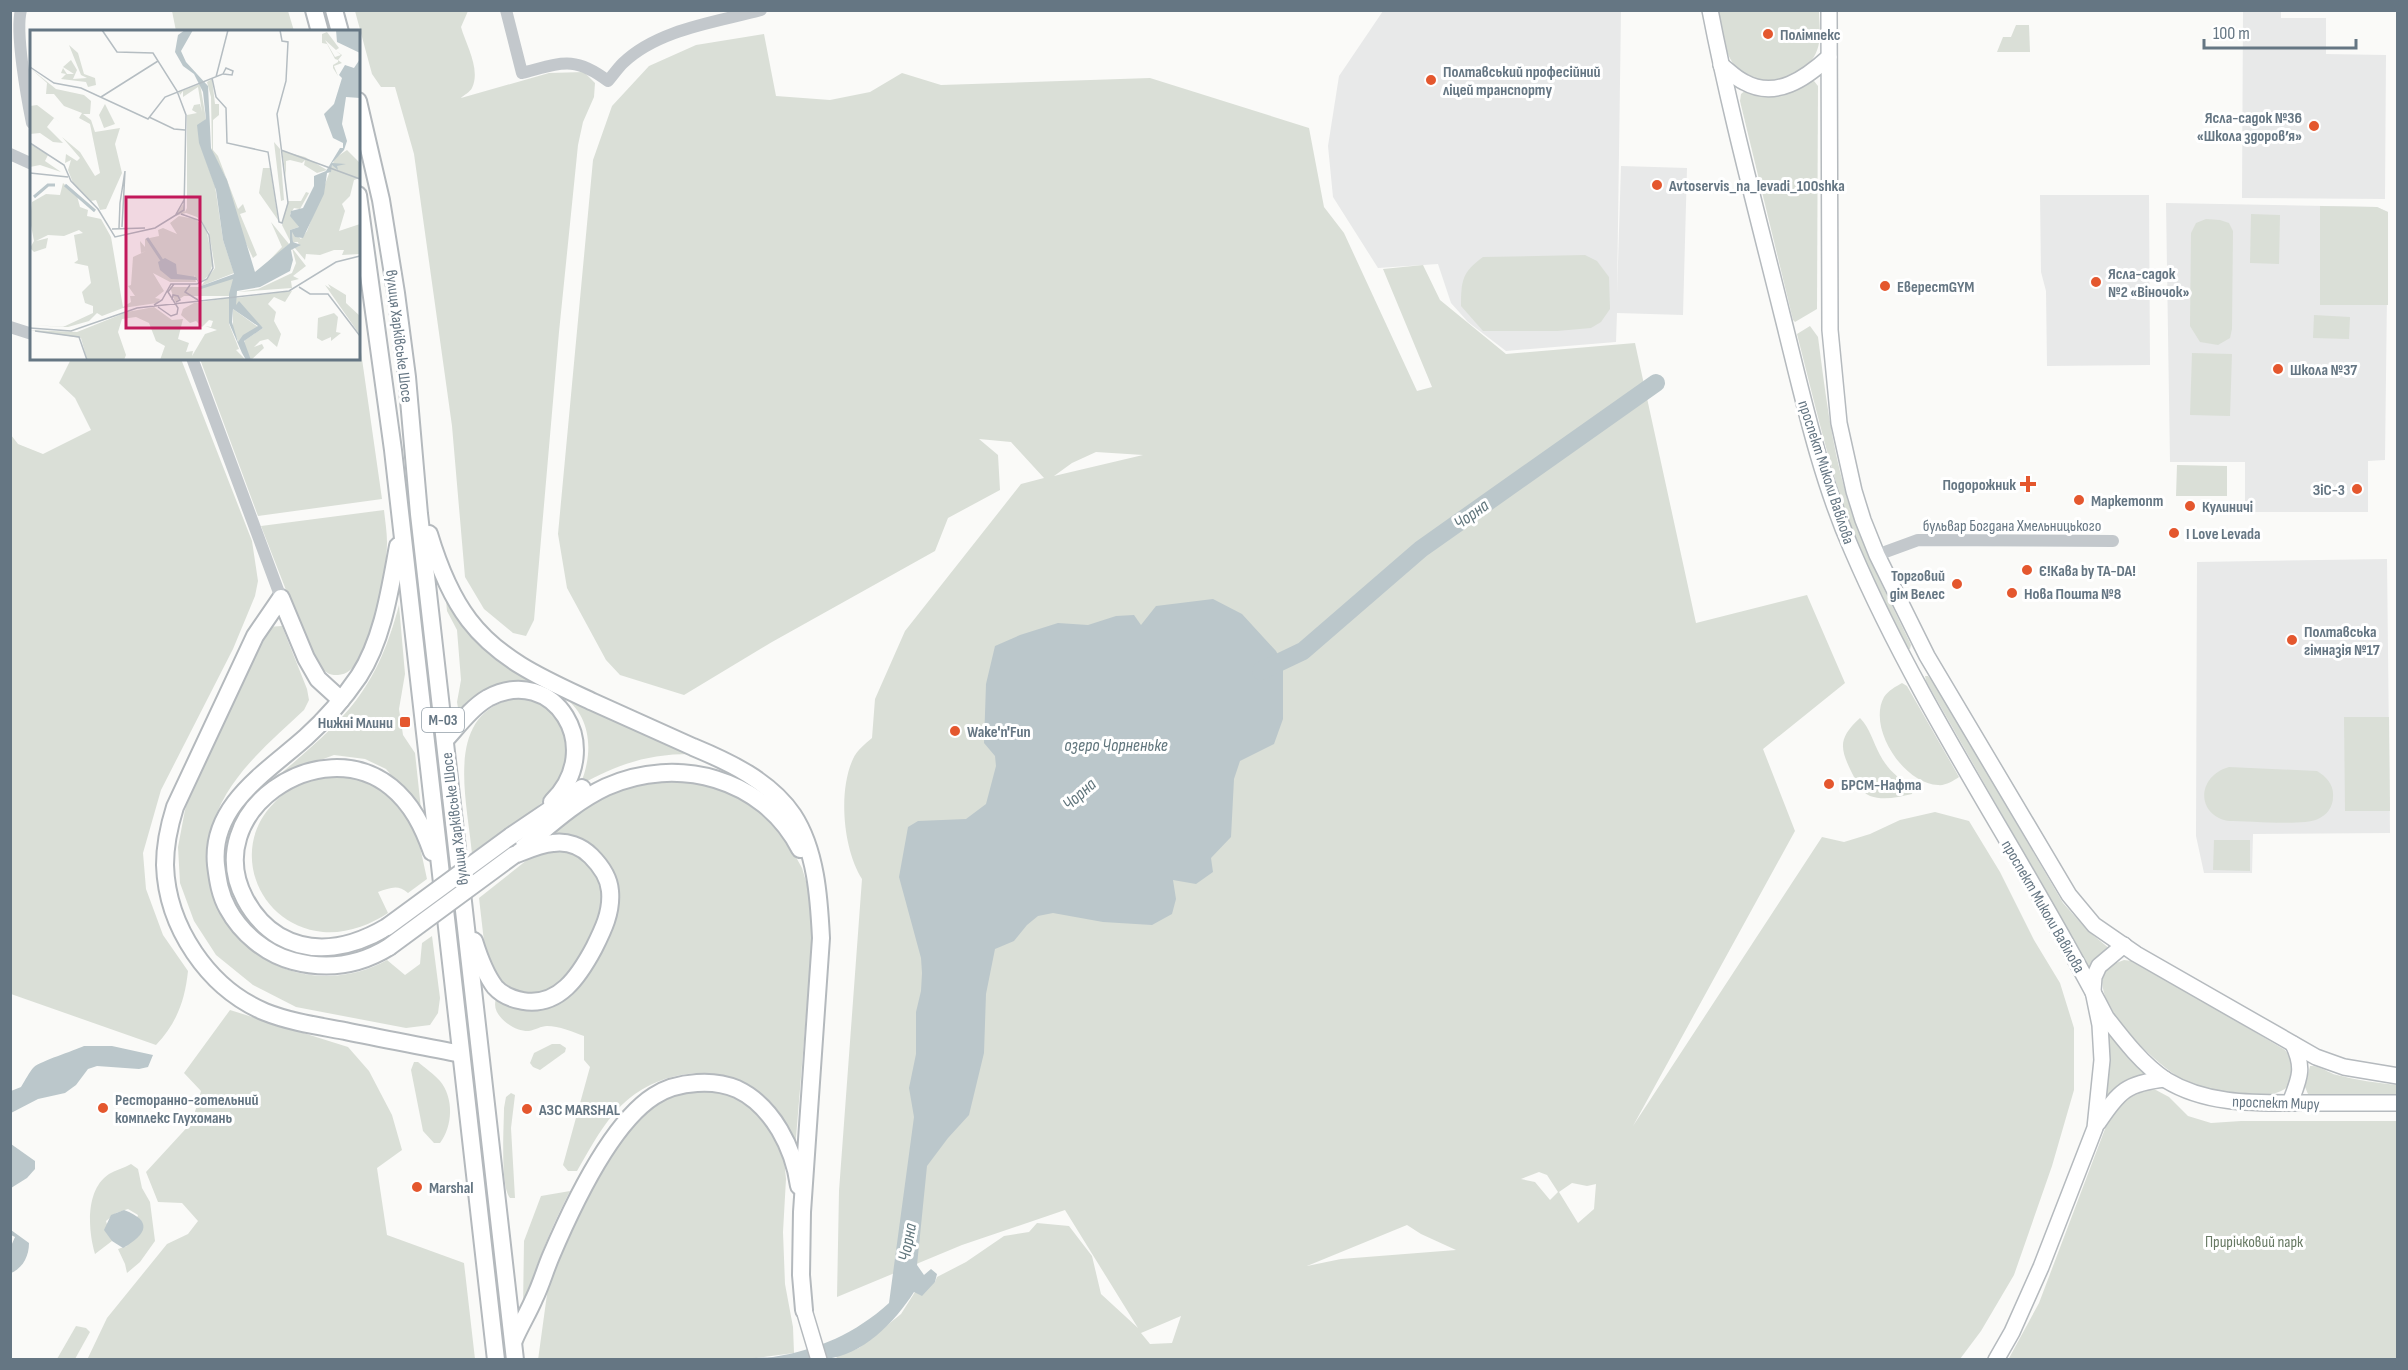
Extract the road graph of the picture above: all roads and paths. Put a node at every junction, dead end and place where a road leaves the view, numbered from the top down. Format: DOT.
graph roads {
  1 [pos="21,10"];
  2 [pos="314,10"];
  3 [pos="334,10"];
  4 [pos="506,10"];
  5 [pos="761,10"];
  6 [pos="1710,10"];
  7 [pos="1828,10"];
  8 [pos="319,30"];
  9 [pos="339,30"];
  10 [pos="1829,57"];
  11 [pos="1721,64"];
  12 [pos="30,110"];
  13 [pos="360,110"];
  14 [pos="10,154"];
  15 [pos="30,163"];
  16 [pos="360,208"];
  17 [pos="10,327"];
  18 [pos="30,333"];
  19 [pos="193,360"];
  20 [pos="414,447"];
  21 [pos="401,527"];
  22 [pos="2113,541"];
  23 [pos="1877,555"];
  24 [pos="281,598"];
  25 [pos="1927,656"];
  26 [pos="1907,667"];
  27 [pos="341,700"];
  28 [pos="445,740"];
  29 [pos="758,781"];
  30 [pos="533,819"];
  31 [pos="514,855"];
  32 [pos="442,880"];
  33 [pos="816,883"];
  34 [pos="465,910"];
  35 [pos="2124,945"];
  36 [pos="2093,991"];
  37 [pos="2293,1044"];
  38 [pos="460,1054"];
  39 [pos="2397,1076"];
  40 [pos="2165,1079"];
  41 [pos="2290,1103"];
  42 [pos="2397,1103"];
  43 [pos="2095,1128"];
  44 [pos="802,1212"];
  45 [pos="804,1310"];
  46 [pos="513,1341"];
  47 [pos="496,1359"];
  48 [pos="515,1359"];
  49 [pos="819,1359"];
  50 [pos="1996,1359"];
  1 -- 12 [label="street"];
  2 -- 8 [label="highway"];
  3 -- 9 [label="highway"];
  4 -- 5 [label="street"];
  6 -- 11 [label="main road, проспект Миколи Вавілова"];
  7 -- 10 [label="main road, проспект Миколи Вавілова"];
  10 -- 11 [label="main road"];
  10 -- 23 [label="main road, проспект Миколи Вавілова"];
  11 -- 26 [label="main road, проспект Миколи Вавілова"];
  13 -- 20 [label="highway, вулиця Харківське Шосе / М-03"];
  14 -- 15 [label="street"];
  16 -- 21 [label="highway, вулиця Харківське Шосе / М-03"];
  17 -- 18 [label="street"];
  19 -- 24 [label="street"];
  20 -- 28 [label="highway, вулиця Харківське Шосе / М-03"];
  20 -- 29 [label="highway"];
  21 -- 27 [label="highway"];
  21 -- 32 [label="highway, вулиця Харківське Шосе / М-03"];
  22 -- 23 [label="street, бульвар Богдана Хмельницького"];
  23 -- 25 [label="main road, проспект Миколи Вавілова"];
  24 -- 27 [label="highway"];
  24 -- 38 [label="highway"];
  25 -- 26 [label="main road"];
  25 -- 35 [label="main road, проспект Миколи Вавілова"];
  26 -- 36 [label="main road, проспект Миколи Вавілова"];
  27 -- 31 [label="highway, bridge"];
  28 -- 30 [label="highway"];
  28 -- 34 [label="highway, вулиця Харківське Шосе / М-03"];
  29 -- 30 [label="highway"];
  29 -- 33 [label="highway"];
  30 -- 32 [label="highway, bridge"];
  31 -- 33 [label="highway"];
  31 -- 34 [label="highway"];
  32 -- 38 [label="highway, вулиця Харківське Шосе / М-03"];
  33 -- 44 [label="highway"];
  34 -- 46 [label="highway, вулиця Харківське Шосе / М-03"];
  35 -- 36 [label="main road"];
  35 -- 37 [label="main road"];
  36 -- 40 [label="main road, проспект Миру"];
  36 -- 43 [label="main road"];
  37 -- 39 [label="main road"];
  37 -- 41 [label="main road"];
  38 -- 47 [label="highway, вулиця Харківське Шосе / М-03"];
  40 -- 41 [label="main road, проспект Миру"];
  40 -- 43 [label="main road"];
  41 -- 42 [label="main road, проспект Миру"];
  43 -- 50 [label="main road"];
  44 -- 45 [label="highway"];
  44 -- 46 [label="highway"];
  45 -- 49 [label="main road"];
  46 -- 48 [label="highway, вулиця Харківське Шосе / М-03"];
}
